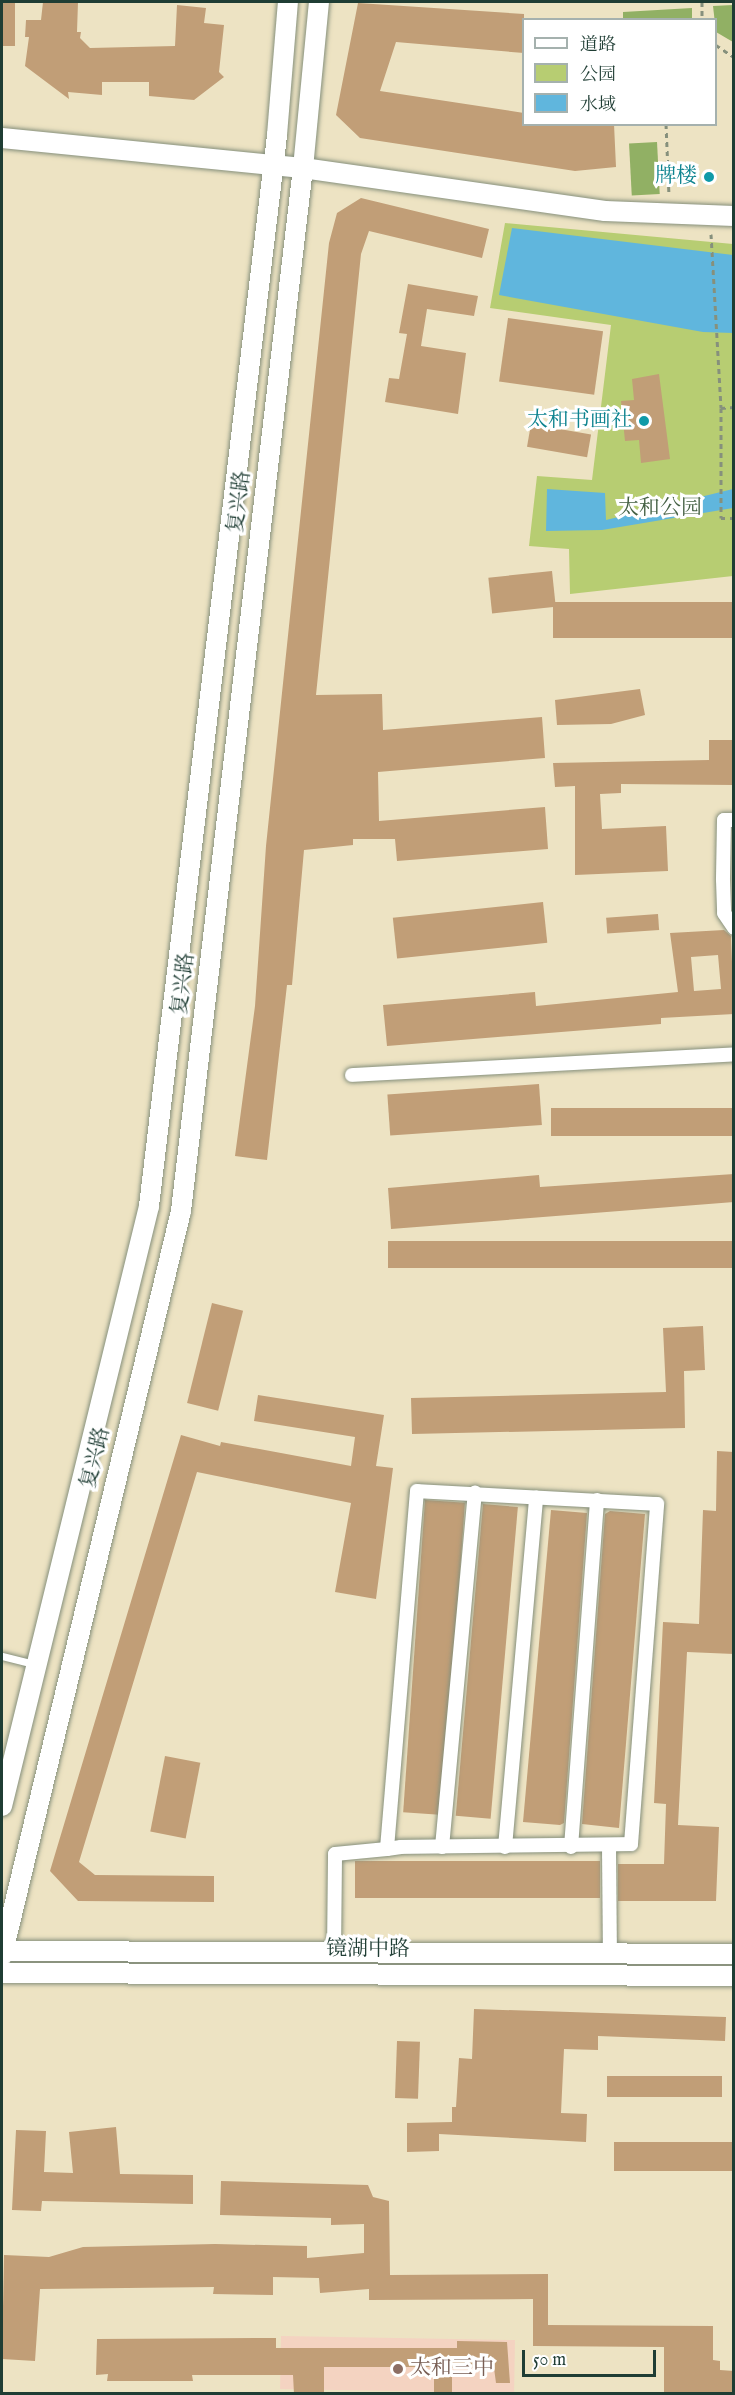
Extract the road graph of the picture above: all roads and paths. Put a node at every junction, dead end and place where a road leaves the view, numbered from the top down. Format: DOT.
graph roads {
  1 [pos="288,2"];
  2 [pos="319,2"];
  3 [pos="702,2"];
  4 [pos="702,18"];
  5 [pos="717,46"];
  6 [pos="734,57"];
  7 [pos="666,126"];
  8 [pos="2,138"];
  9 [pos="270,164"];
  10 [pos="303,168"];
  11 [pos="670,214"];
  12 [pos="734,216"];
  13 [pos="711,240"];
  14 [pos="734,407"];
  15 [pos="721,408"];
  16 [pos="734,518"];
  17 [pos="734,820"];
  18 [pos="734,928"];
  19 [pos="734,1054"];
  20 [pos="352,1075"];
  21 [pos="475,1493"];
  22 [pos="536,1497"];
  23 [pos="597,1500"];
  24 [pos="2,1656"];
  25 [pos="36,1665"];
  26 [pos="2,1806"];
  27 [pos="609,1846"];
  28 [pos="442,1847"];
  29 [pos="505,1847"];
  30 [pos="571,1847"];
  31 [pos="387,1849"];
  32 [pos="2,1953"];
  33 [pos="334,1953"];
  34 [pos="610,1954"];
  35 [pos="734,1954"];
  36 [pos="2,1973"];
  37 [pos="734,1976"];
  1 -- 9 [label="street, 复兴路"];
  2 -- 10 [label="street, 复兴路"];
  3 -- 4 [label="path"];
  5 -- 6 [label="path"];
  7 -- 11 [label="path"];
  8 -- 9 [label="street"];
  9 -- 10 [label="street"];
  9 -- 25 [label="street, 复兴路"];
  10 -- 11 [label="street"];
  10 -- 32 [label="street, 复兴路"];
  11 -- 12 [label="street"];
  13 -- 15 [label="path"];
  14 -- 15 [label="path"];
  15 -- 16 [label="path"];
  17 -- 18 [label="street"];
  19 -- 20 [label="street"];
  21 -- 22 [label="street"];
  21 -- 28 [label="street"];
  21 -- 31 [label="street"];
  22 -- 23 [label="street"];
  22 -- 29 [label="street"];
  23 -- 27 [label="street"];
  23 -- 30 [label="street"];
  24 -- 25 [label="lane"];
  25 -- 26 [label="street, 复兴路"];
  27 -- 30 [label="street"];
  27 -- 34 [label="street"];
  28 -- 29 [label="street"];
  28 -- 31 [label="street"];
  29 -- 30 [label="street"];
  31 -- 33 [label="street"];
  32 -- 33 [label="street, 镜湖中路"];
  33 -- 34 [label="street, 镜湖中路"];
  34 -- 35 [label="street, 镜湖中路"];
  36 -- 37 [label="street, 镜湖中路"];
}
